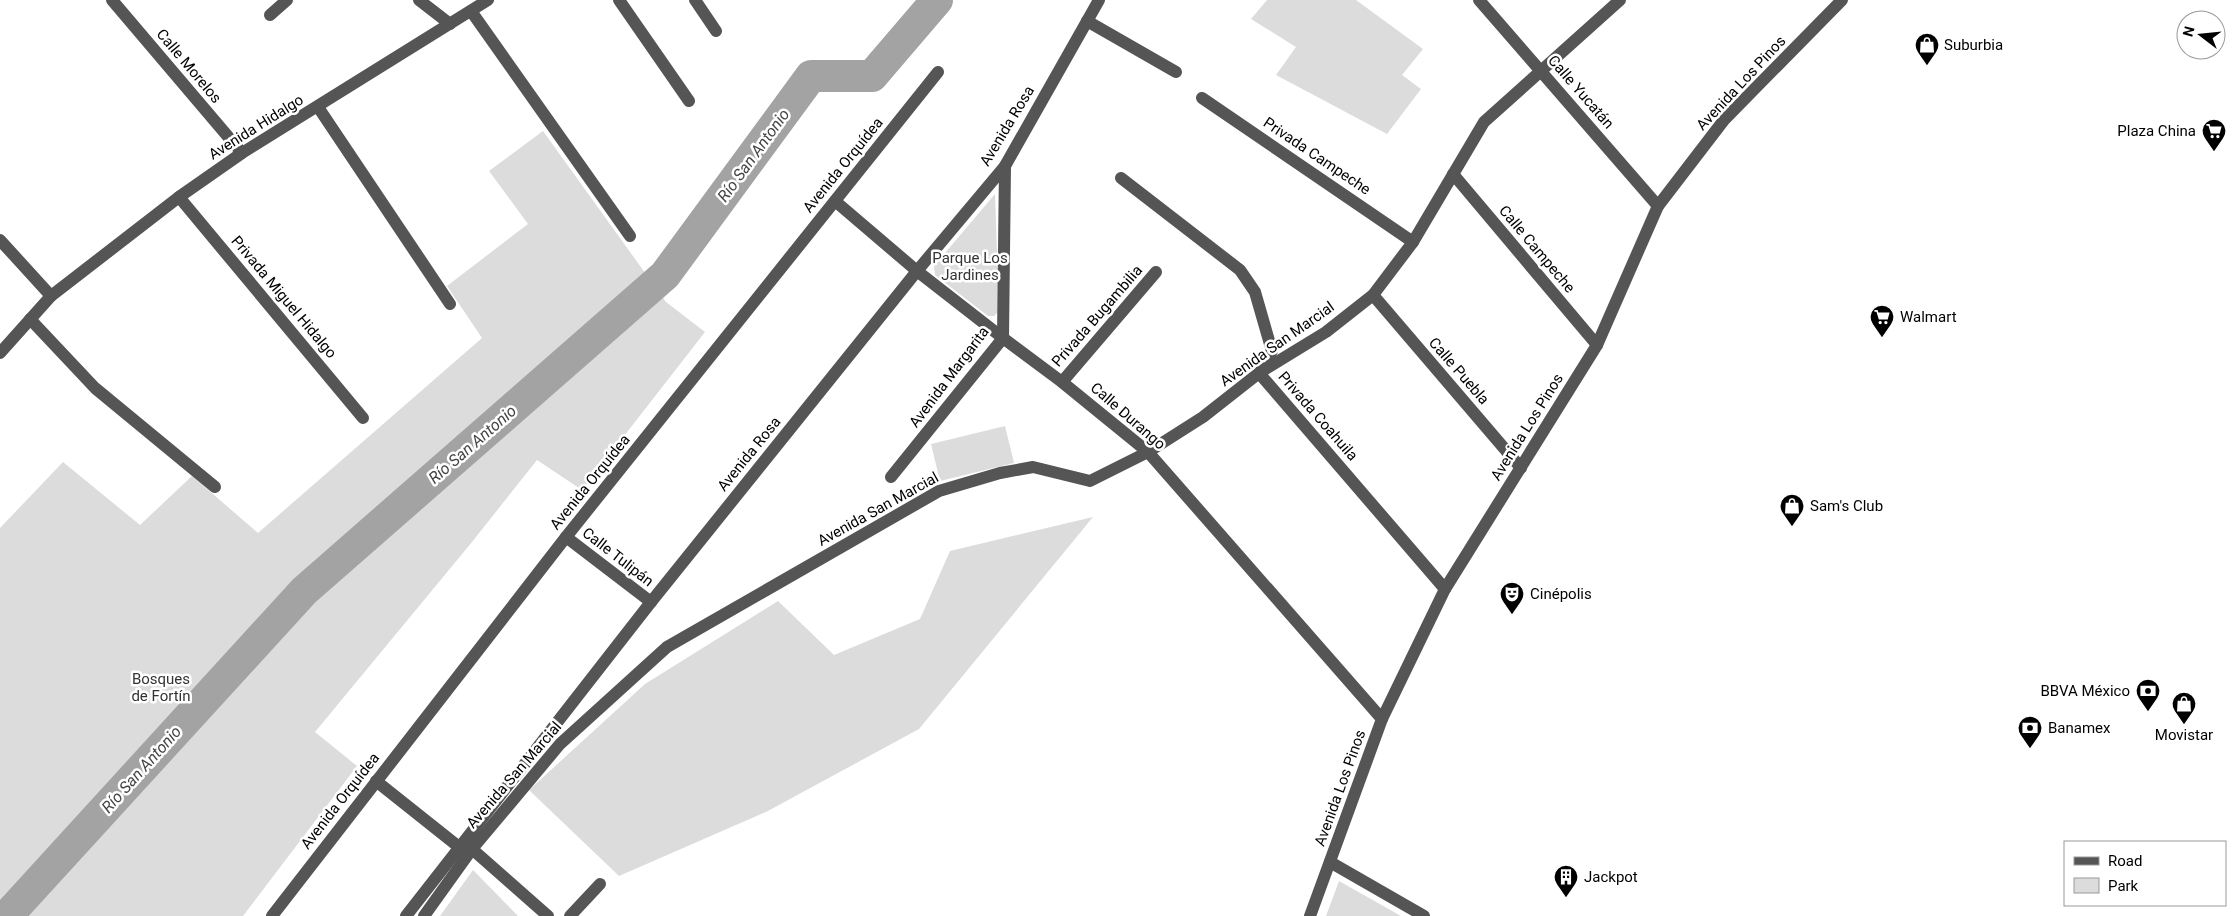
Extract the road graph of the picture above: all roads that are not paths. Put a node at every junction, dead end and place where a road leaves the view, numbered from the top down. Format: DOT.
graph roads {
  1 [pos="112,0"];
  2 [pos="287,0"];
  3 [pos="419,0"];
  4 [pos="488,0"];
  5 [pos="619,0"];
  6 [pos="695,0"];
  7 [pos="1099,0"];
  8 [pos="1479,0"];
  9 [pos="1620,0"];
  10 [pos="1842,0"];
  11 [pos="471,11"];
  12 [pos="270,15"];
  13 [pos="1087,21"];
  14 [pos="450,24"];
  15 [pos="716,31"];
  16 [pos="938,72"];
  17 [pos="1176,72"];
  18 [pos="1541,72"];
  19 [pos="1202,98"];
  20 [pos="689,102"];
  21 [pos="318,107"];
  22 [pos="242,153"];
  23 [pos="1005,166"];
  24 [pos="1452,174"];
  25 [pos="1121,178"];
  26 [pos="179,197"];
  27 [pos="835,201"];
  28 [pos="1658,206"];
  29 [pos="630,236"];
  30 [pos="0,240"];
  31 [pos="1413,242"];
  32 [pos="917,271"];
  33 [pos="1156,272"];
  34 [pos="1373,295"];
  35 [pos="51,296"];
  36 [pos="450,304"];
  37 [pos="30,318"];
  38 [pos="1002,338"];
  39 [pos="1597,345"];
  40 [pos="0,353"];
  41 [pos="1259,373"];
  42 [pos="1062,382"];
  43 [pos="363,418"];
  44 [pos="1148,452"];
  45 [pos="1522,468"];
  46 [pos="891,477"];
  47 [pos="215,487"];
  48 [pos="566,537"];
  49 [pos="1446,589"];
  50 [pos="651,602"];
  51 [pos="1382,719"];
  52 [pos="376,781"];
  53 [pos="465,848"];
  54 [pos="1330,862"];
  55 [pos="600,884"];
  56 [pos="272,916"];
  57 [pos="406,916"];
  58 [pos="424,916"];
  59 [pos="548,916"];
  60 [pos="570,916"];
  61 [pos="1310,916"];
  62 [pos="1424,916"];
  1 -- 22 [label="street, Calle Morelos"];
  2 -- 12 [label="street"];
  3 -- 14 [label="street"];
  4 -- 11 [label="street, Avenida Hidalgo"];
  5 -- 20 [label="street"];
  6 -- 15 [label="street"];
  7 -- 13 [label="street, Avenida Rosa"];
  8 -- 18 [label="street, Calle Yucatán"];
  9 -- 18 [label="street, Avenida San Marcial"];
  10 -- 28 [label="street, Avenida Los Pinos"];
  11 -- 14 [label="street, Avenida Hidalgo"];
  11 -- 29 [label="street"];
  13 -- 17 [label="street"];
  13 -- 23 [label="street, Avenida Rosa"];
  14 -- 21 [label="street, Avenida Hidalgo"];
  16 -- 27 [label="street, Avenida Orquídea"];
  18 -- 24 [label="street, Avenida San Marcial"];
  18 -- 28 [label="street, Calle Yucatán"];
  19 -- 31 [label="street, Privada Campeche"];
  21 -- 22 [label="street, Avenida Hidalgo"];
  21 -- 36 [label="street"];
  22 -- 26 [label="street, Avenida Hidalgo"];
  23 -- 32 [label="street, Avenida Rosa"];
  23 -- 38 [label="street, Avenida Margarita"];
  24 -- 31 [label="street, Avenida San Marcial"];
  24 -- 39 [label="street, Calle Campeche"];
  25 -- 41 [label="street, Privada Coahuila"];
  26 -- 35 [label="street, Avenida Hidalgo"];
  26 -- 43 [label="street, Privada Miguel Hidalgo"];
  27 -- 32 [label="street, Calle Durango"];
  27 -- 48 [label="street, Avenida Orquídea"];
  28 -- 39 [label="street, Avenida Los Pinos"];
  30 -- 35 [label="street"];
  31 -- 34 [label="street, Avenida San Marcial"];
  32 -- 38 [label="street, Calle Durango"];
  32 -- 50 [label="street, Avenida Rosa"];
  33 -- 42 [label="street, Privada Bugambilia"];
  34 -- 41 [label="street, Avenida San Marcial"];
  34 -- 45 [label="street, Calle Puebla"];
  35 -- 37 [label="street, Avenida Hidalgo"];
  37 -- 40 [label="street, Avenida Hidalgo"];
  37 -- 47 [label="street"];
  38 -- 42 [label="street, Calle Durango"];
  38 -- 46 [label="street, Avenida Margarita"];
  39 -- 45 [label="street, Avenida Los Pinos"];
  41 -- 44 [label="street, Avenida San Marcial"];
  41 -- 49 [label="street, Privada Coahuila"];
  42 -- 44 [label="street, Calle Durango"];
  44 -- 51 [label="street, Calle Durango"];
  44 -- 53 [label="street, Avenida San Marcial"];
  45 -- 49 [label="street, Avenida Los Pinos"];
  48 -- 50 [label="street, Calle Tulipán"];
  48 -- 52 [label="street, Avenida Orquídea"];
  49 -- 51 [label="street, Avenida Los Pinos"];
  50 -- 53 [label="street, Avenida Rosa"];
  51 -- 54 [label="street, Avenida Los Pinos"];
  52 -- 53 [label="street"];
  52 -- 56 [label="street, Avenida Orquídea"];
  53 -- 57 [label="street, Avenida Rosa"];
  53 -- 58 [label="street, Avenida San Marcial"];
  53 -- 59 [label="street"];
  54 -- 61 [label="street, Avenida Los Pinos"];
  54 -- 62 [label="street"];
  55 -- 60 [label="street"];
}
